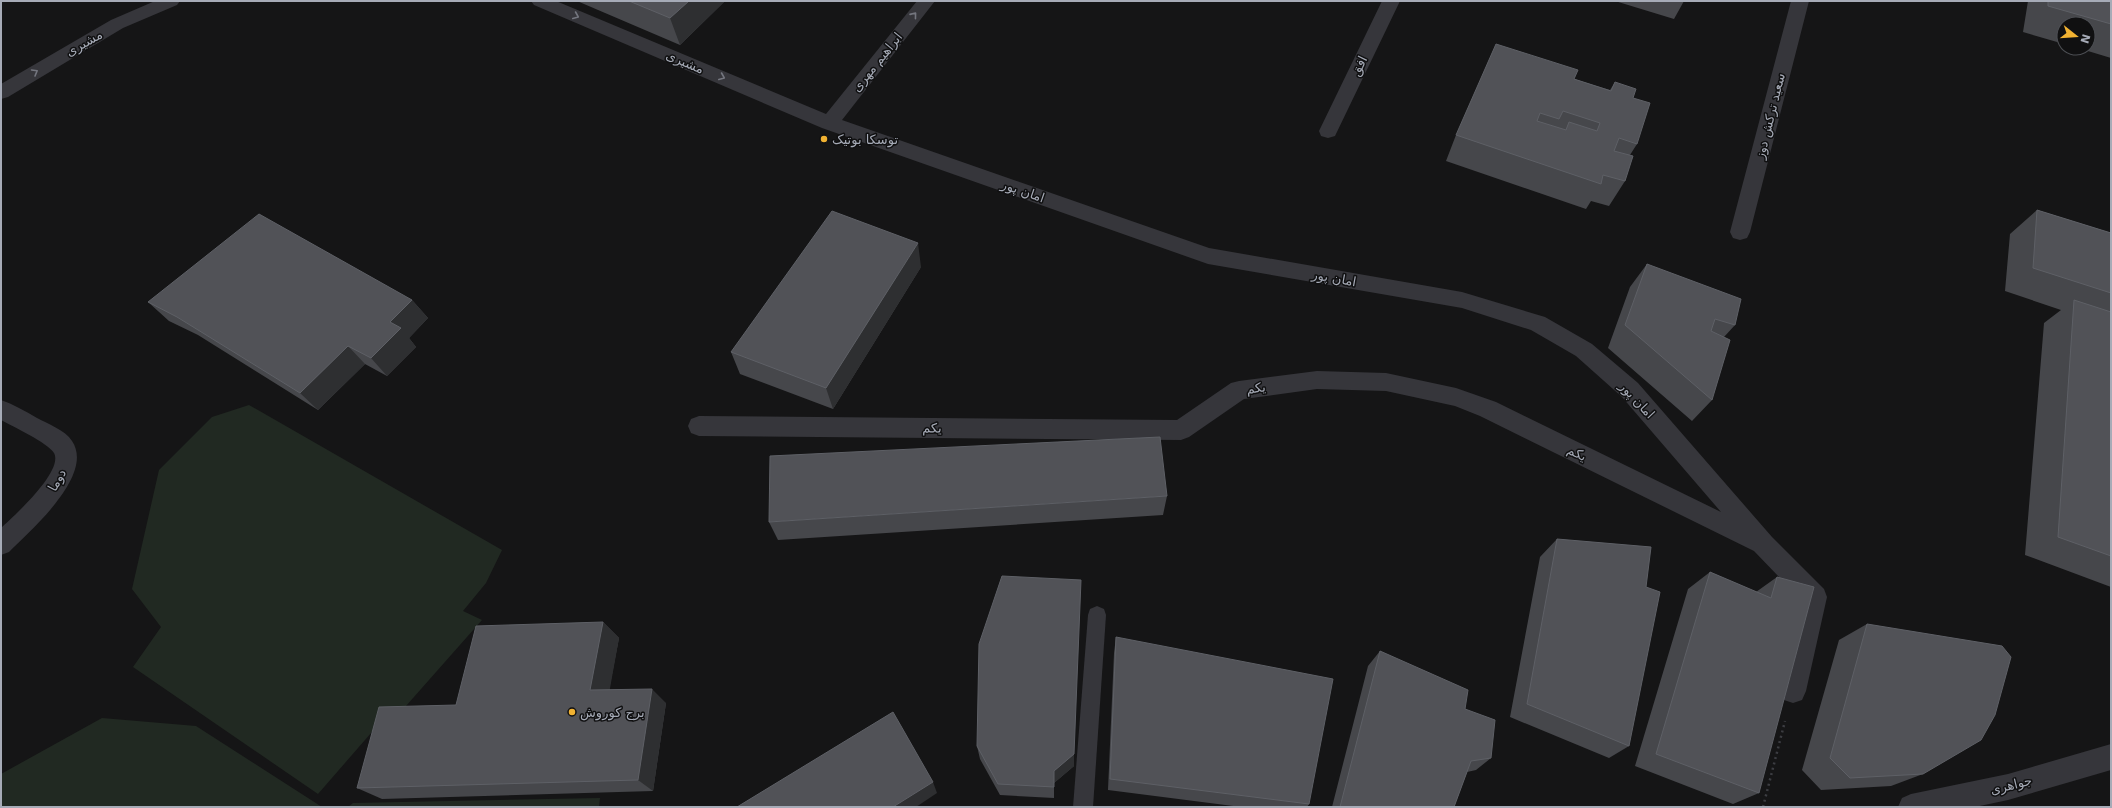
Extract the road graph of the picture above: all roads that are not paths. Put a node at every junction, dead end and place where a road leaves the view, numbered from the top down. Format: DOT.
graph roads {
  1 [pos="171,1"];
  2 [pos="540,1"];
  3 [pos="926,1"];
  4 [pos="1390,1"];
  5 [pos="1800,1"];
  6 [pos="1,92"];
  7 [pos="829,122"];
  8 [pos="1328,131"];
  9 [pos="1740,232"];
  10 [pos="1,410"];
  11 [pos="699,426"];
  12 [pos="1,544"];
  13 [pos="1764,545"];
  14 [pos="1097,615"];
  15 [pos="1793,691"];
  16 [pos="2111,757"];
  17 [pos="1083,807"];
  18 [pos="1911,807"];
  6 -- 1 [label="street, مشیری, one-way"];
  2 -- 7 [label="street, مشیری, one-way"];
  7 -- 3 [label="street, ابراهیم مهری, one-way"];
  4 -- 8 [label="street, افق"];
  5 -- 9 [label="street, سعید ترکش دوز"];
  7 -- 13 [label="street, امان پور"];
  10 -- 12 [label="street, دوما"];
  11 -- 13 [label="street, یکم"];
  13 -- 15 [label="street, امان پور"];
  14 -- 17 [label="lane"];
  16 -- 18 [label="street, جواهری"];
}
